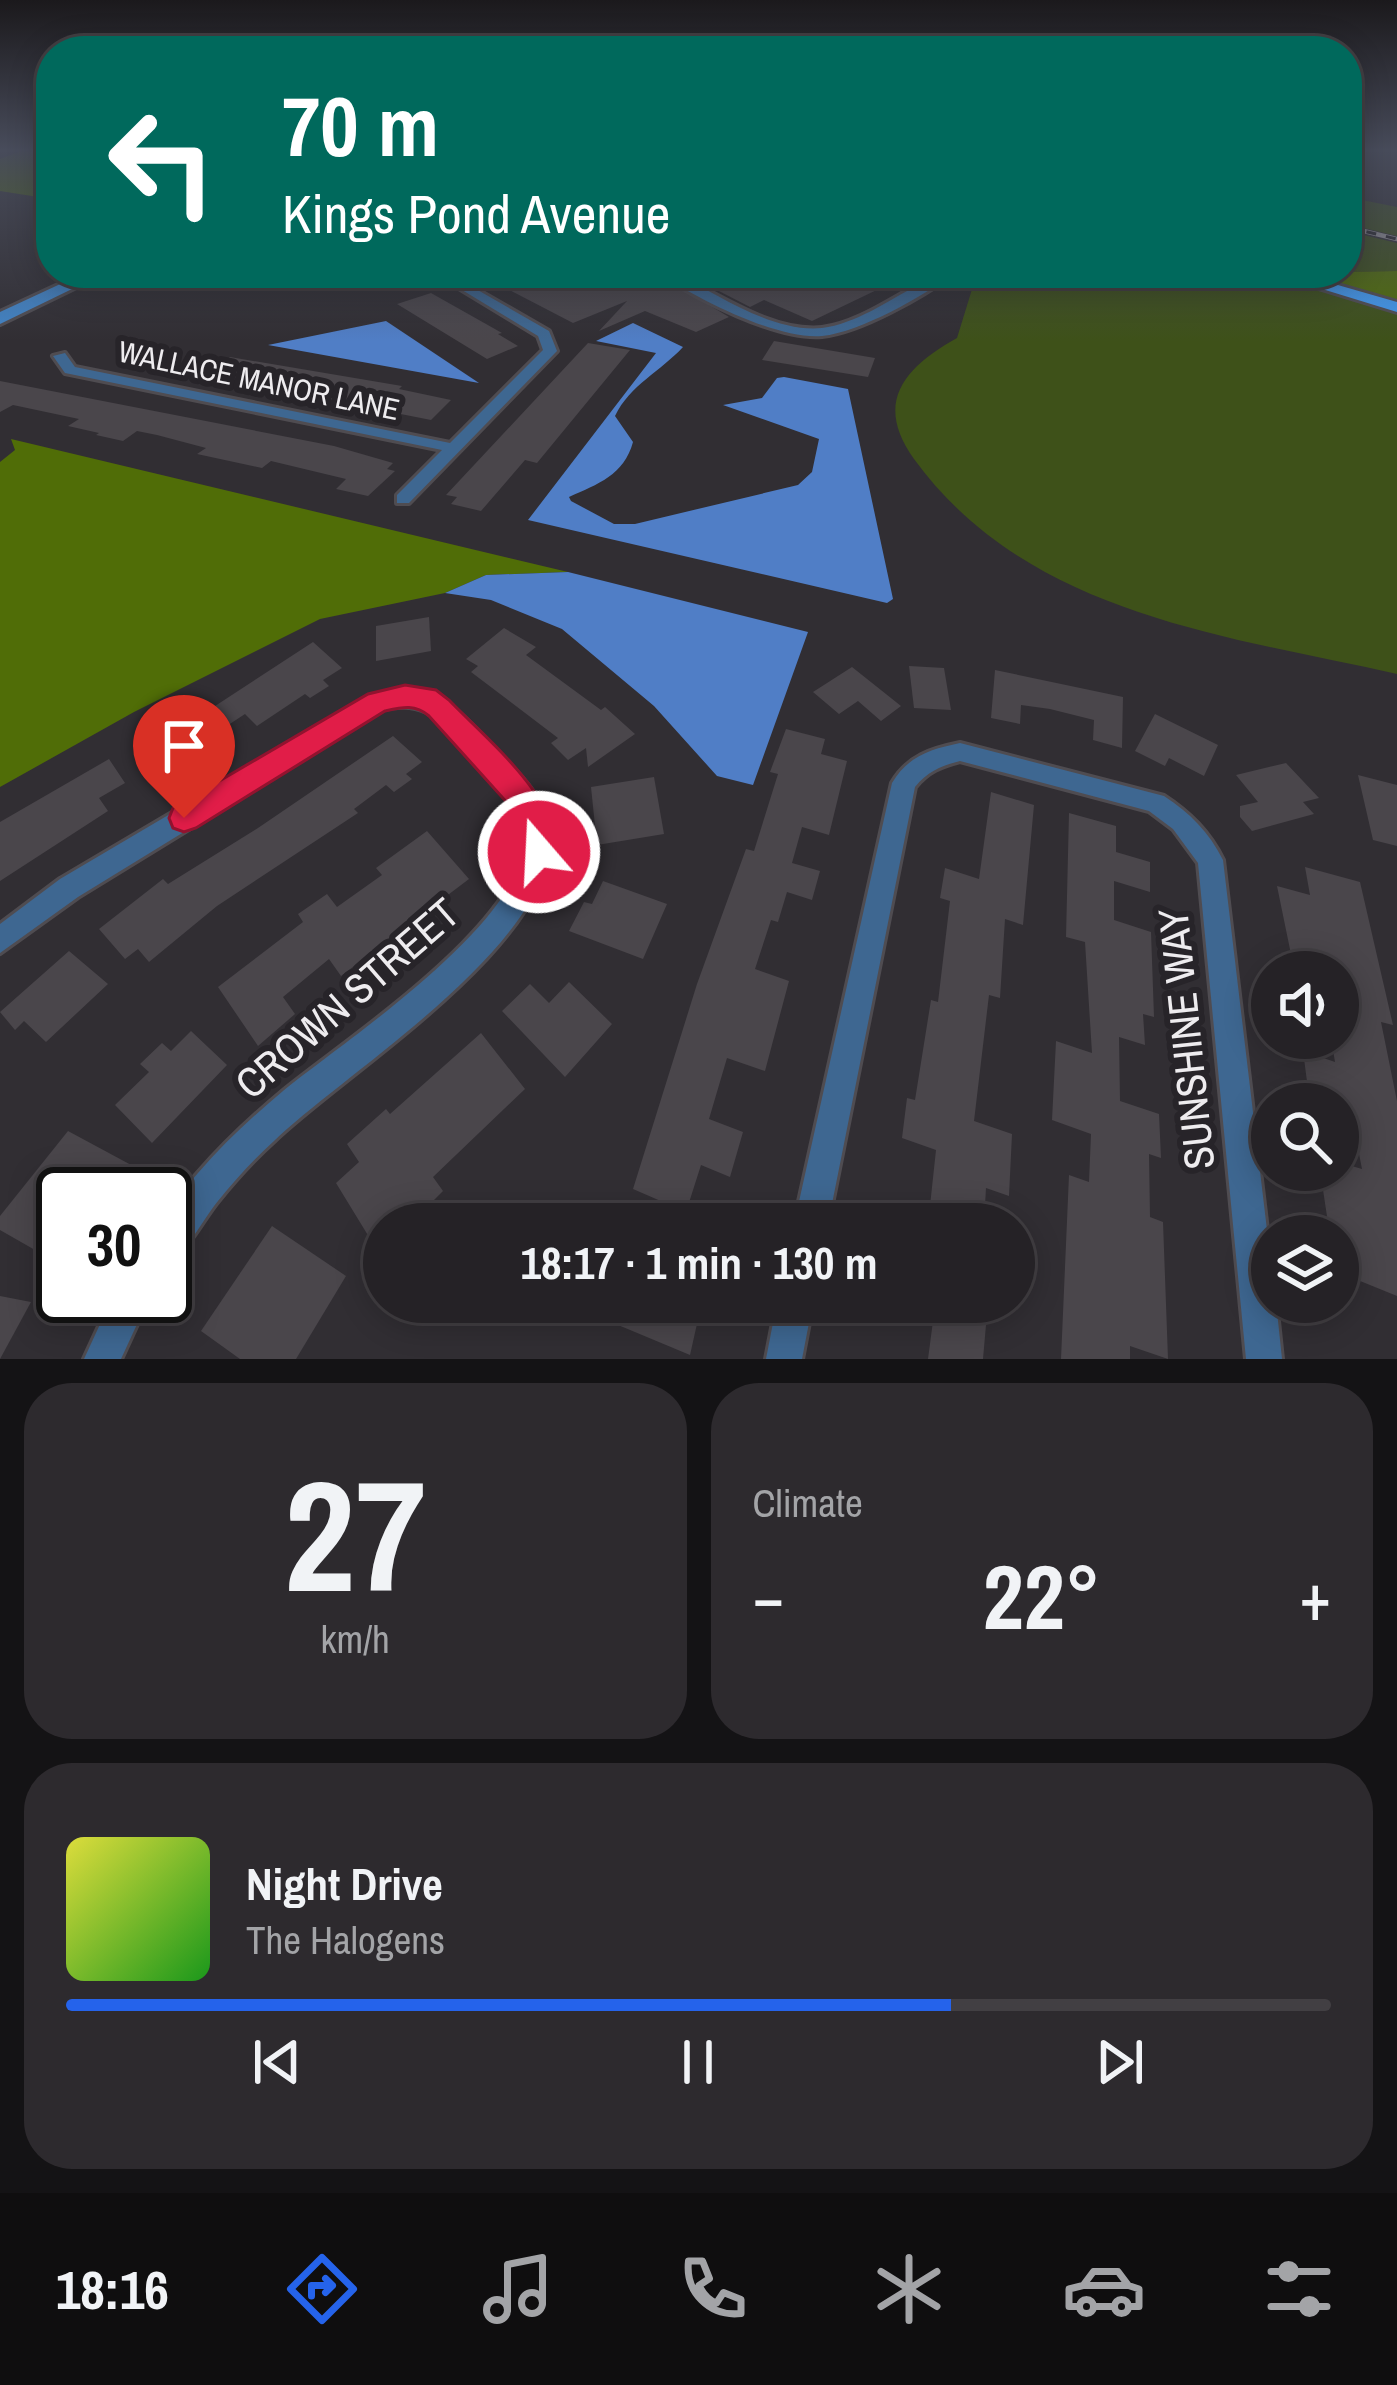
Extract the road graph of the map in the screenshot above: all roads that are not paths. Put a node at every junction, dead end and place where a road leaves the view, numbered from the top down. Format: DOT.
graph roads {
  1 [pos="65,288"];
  2 [pos="466,288"];
  3 [pos="698,288"];
  4 [pos="919,288"];
  5 [pos="1330,288"];
  6 [pos="1397,307"];
  7 [pos="0,319"];
  8 [pos="60,356"];
  9 [pos="453,448"];
  10 [pos="403,499"];
  11 [pos="0,940"];
  12 [pos="815,1203"];
  13 [pos="192,1206"];
  14 [pos="119,1323"];
  15 [pos="791,1323"];
  16 [pos="102,1359"];
  17 [pos="784,1359"];
  18 [pos="1264,1359"];
  1 -- 7 [label="street"];
  2 -- 9 [label="street"];
  3 -- 4 [label="street"];
  5 -- 6 [label="main road"];
  8 -- 9 [label="street, WALLACE MANOR LANE"];
  9 -- 10 [label="street"];
  11 -- 13 [label="street, CROWN STREET"];
  12 -- 18 [label="street, SUNSHINE WAY"];
  14 -- 16 [label="street"];
  15 -- 17 [label="street"];
}
